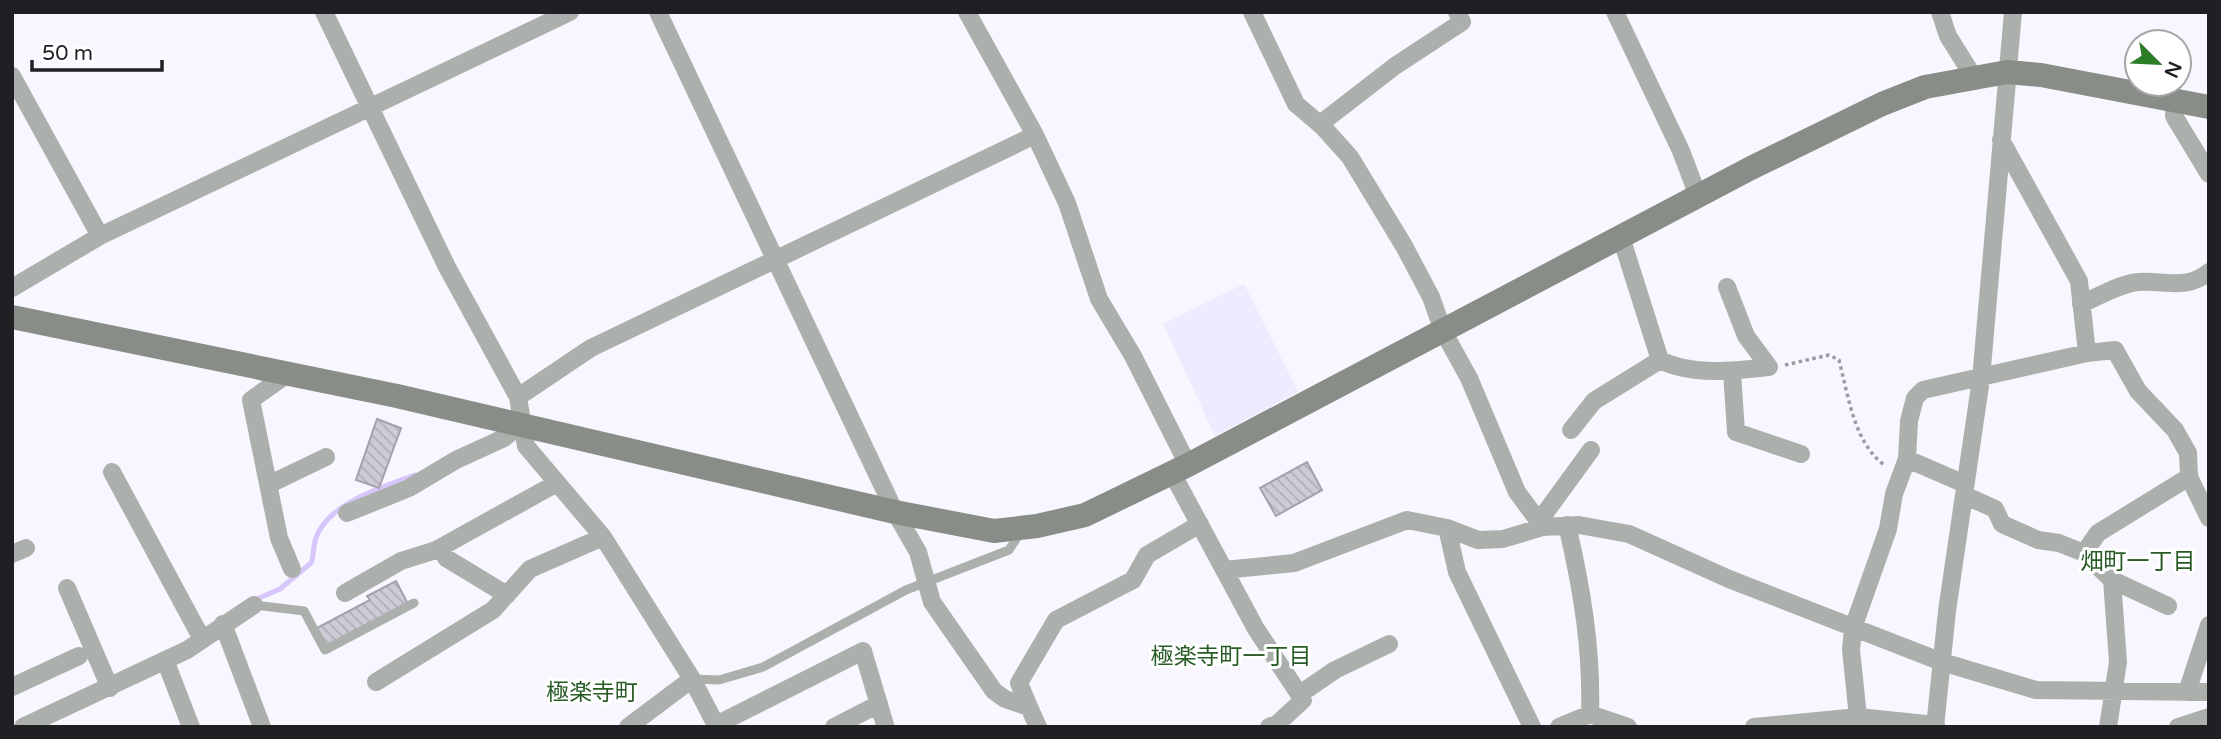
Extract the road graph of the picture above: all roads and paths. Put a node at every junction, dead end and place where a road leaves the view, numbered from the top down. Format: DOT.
graph roads {
  1 [pos="324,12"];
  2 [pos="570,12"];
  3 [pos="658,12"];
  4 [pos="967,12"];
  5 [pos="1252,12"];
  6 [pos="1457,12"];
  7 [pos="1615,12"];
  8 [pos="1940,12"];
  9 [pos="2012,12"];
  10 [pos="2007,72"];
  11 [pos="12,76"];
  12 [pos="1973,76"];
  13 [pos="2175,101"];
  14 [pos="369,107"];
  15 [pos="2209,107"];
  16 [pos="1320,124"];
  17 [pos="1035,135"];
  18 [pos="2001,140"];
  19 [pos="2209,174"];
  20 [pos="1698,196"];
  21 [pos="100,236"];
  22 [pos="1621,237"];
  23 [pos="775,259"];
  24 [pos="2209,272"];
  25 [pos="1727,287"];
  26 [pos="12,288"];
  27 [pos="2081,304"];
  28 [pos="12,317"];
  29 [pos="1443,331"];
  30 [pos="2087,353"];
  31 [pos="1660,360"];
  32 [pos="1769,367"];
  33 [pos="1732,372"];
  34 [pos="289,373"];
  35 [pos="1980,379"];
  36 [pos="518,397"];
  37 [pos="520,425"];
  38 [pos="1571,430"];
  39 [pos="1591,450"];
  40 [pos="1801,454"];
  41 [pos="326,457"];
  42 [pos="1904,467"];
  43 [pos="1180,469"];
  44 [pos="112,472"];
  45 [pos="2189,477"];
  46 [pos="557,483"];
  47 [pos="270,484"];
  48 [pos="1965,489"];
  49 [pos="895,512"];
  50 [pos="347,513"];
  51 [pos="2209,518"];
  52 [pos="1200,524"];
  53 [pos="1567,525"];
  54 [pos="1543,527"];
  55 [pos="1024,528"];
  56 [pos="1447,528"];
  57 [pos="603,537"];
  58 [pos="2084,553"];
  59 [pos="446,558"];
  60 [pos="292,569"];
  61 [pos="1224,570"];
  62 [pos="2112,580"];
  63 [pos="925,585"];
  64 [pos="67,588"];
  65 [pos="345,593"];
  66 [pos="507,595"];
  67 [pos="414,603"];
  68 [pos="254,605"];
  69 [pos="2168,606"];
  70 [pos="223,624"];
  71 [pos="2209,625"];
  72 [pos="1853,628"];
  73 [pos="202,639"];
  74 [pos="1389,644"];
  75 [pos="79,656"];
  76 [pos="165,660"];
  77 [pos="1942,662"];
  78 [pos="692,679"];
  79 [pos="376,682"];
  80 [pos="12,687"];
  81 [pos="110,688"];
  82 [pos="2114,691"];
  83 [pos="2187,692"];
  84 [pos="2209,692"];
  85 [pos="1300,694"];
  86 [pos="879,704"];
  87 [pos="1029,707"];
  88 [pos="12,712"];
  89 [pos="1590,714"];
  90 [pos="1858,716"];
  91 [pos="2209,717"];
  92 [pos="885,724"];
  93 [pos="716,726"];
  94 [pos="1275,726"];
  95 [pos="1936,726"];
  96 [pos="20,727"];
  97 [pos="191,727"];
  98 [pos="262,727"];
  99 [pos="628,727"];
  100 [pos="834,727"];
  101 [pos="1038,727"];
  102 [pos="1532,727"];
  103 [pos="1559,727"];
  104 [pos="1628,727"];
  105 [pos="1754,727"];
  106 [pos="2108,727"];
  107 [pos="2178,727"];
  1 -- 14 [label="street"];
  2 -- 14 [label="street"];
  3 -- 23 [label="street"];
  4 -- 17 [label="street"];
  5 -- 16 [label="street"];
  6 -- 16 [label="street"];
  7 -- 20 [label="street"];
  8 -- 12 [label="street"];
  9 -- 10 [label="street"];
  10 -- 12 [label="street"];
  10 -- 13 [label="street"];
  10 -- 18 [label="street"];
  11 -- 21 [label="street"];
  12 -- 20 [label="street"];
  13 -- 15 [label="street"];
  13 -- 19 [label="street"];
  14 -- 21 [label="street"];
  14 -- 36 [label="street"];
  16 -- 29 [label="street"];
  17 -- 23 [label="street"];
  17 -- 43 [label="street"];
  18 -- 27 [label="street"];
  18 -- 35 [label="street"];
  20 -- 22 [label="street"];
  21 -- 26 [label="street"];
  22 -- 29 [label="street"];
  22 -- 31 [label="street"];
  23 -- 36 [label="street"];
  23 -- 49 [label="street"];
  24 -- 27 [label="street"];
  25 -- 32 [label="street"];
  27 -- 30 [label="street"];
  28 -- 34 [label="street"];
  29 -- 43 [label="street"];
  29 -- 54 [label="street"];
  30 -- 35 [label="street"];
  30 -- 45 [label="street"];
  31 -- 33 [label="street"];
  31 -- 38 [label="street"];
  32 -- 33 [label="street"];
  32 -- 42 [label="path"];
  33 -- 40 [label="street"];
  34 -- 37 [label="street"];
  34 -- 47 [label="street"];
  35 -- 42 [label="street"];
  35 -- 48 [label="street"];
  36 -- 37 [label="street"];
  37 -- 46 [label="street"];
  37 -- 49 [label="street"];
  37 -- 50 [label="street"];
  39 -- 54 [label="street"];
  41 -- 47 [label="street"];
  42 -- 48 [label="street"];
  42 -- 72 [label="street"];
  43 -- 52 [label="street"];
  43 -- 55 [label="street"];
  44 -- 73 [label="street"];
  45 -- 51 [label="street"];
  45 -- 58 [label="street"];
  46 -- 57 [label="street"];
  46 -- 65 [label="street"];
  47 -- 60 [label="street"];
  48 -- 58 [label="street"];
  48 -- 77 [label="street"];
  49 -- 55 [label="street"];
  49 -- 63 [label="street"];
  52 -- 61 [label="street"];
  52 -- 87 [label="street"];
  53 -- 54 [label="street"];
  53 -- 72 [label="street"];
  53 -- 89 [label="street"];
  54 -- 56 [label="street"];
  55 -- 63 [label="lane"];
  56 -- 61 [label="street"];
  56 -- 102 [label="street"];
  57 -- 66 [label="street"];
  57 -- 78 [label="street"];
  58 -- 62 [label="street"];
  59 -- 66 [label="street"];
  61 -- 85 [label="street"];
  62 -- 69 [label="street"];
  62 -- 82 [label="street"];
  63 -- 78 [label="lane"];
  63 -- 87 [label="street"];
  64 -- 81 [label="street"];
  66 -- 79 [label="street"];
  67 -- 68 [label="lane"];
  68 -- 70 [label="street"];
  70 -- 73 [label="street"];
  70 -- 98 [label="street"];
  71 -- 83 [label="street"];
  72 -- 77 [label="street"];
  72 -- 90 [label="street"];
  73 -- 76 [label="street"];
  74 -- 85 [label="street"];
  75 -- 80 [label="street"];
  76 -- 81 [label="street"];
  76 -- 97 [label="street"];
  77 -- 82 [label="street"];
  77 -- 95 [label="street"];
  78 -- 93 [label="street"];
  78 -- 99 [label="street"];
  81 -- 96 [label="street"];
  82 -- 83 [label="street"];
  82 -- 106 [label="street"];
  83 -- 84 [label="street"];
  85 -- 94 [label="street"];
  86 -- 92 [label="street"];
  86 -- 93 [label="street"];
  86 -- 100 [label="street"];
  87 -- 101 [label="street"];
  88 -- 96 [label="street"];
  89 -- 103 [label="street"];
  89 -- 104 [label="street"];
  90 -- 95 [label="street"];
  90 -- 105 [label="street"];
  91 -- 107 [label="street"];
}
